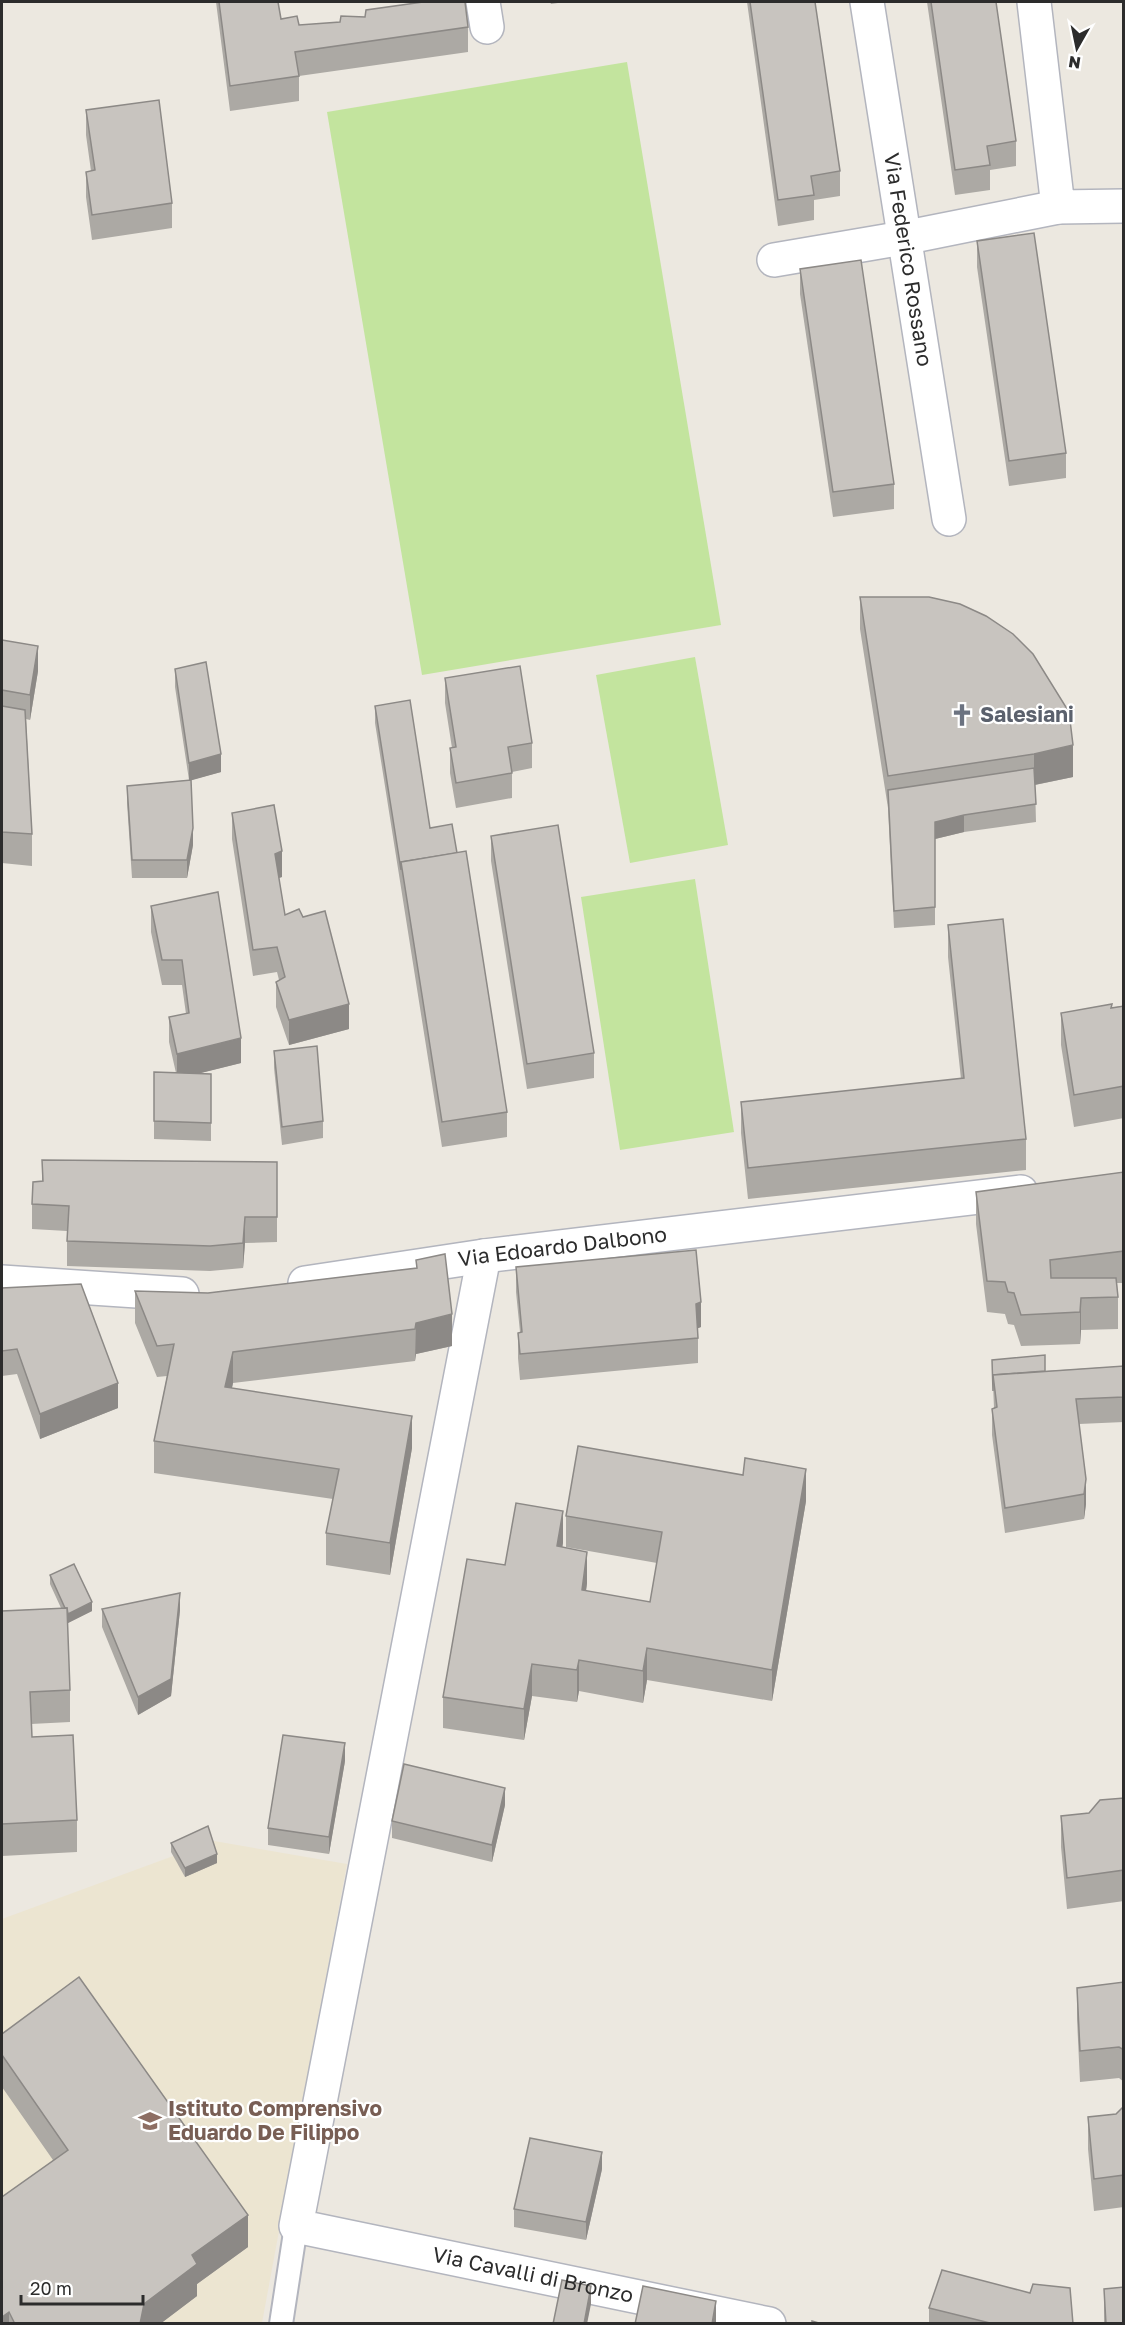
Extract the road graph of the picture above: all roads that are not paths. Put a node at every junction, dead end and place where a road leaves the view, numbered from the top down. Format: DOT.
graph roads {
  1 [pos="867,2"];
  2 [pos="1034,2"];
  3 [pos="1124,206"];
  4 [pos="1058,207"];
  5 [pos="903,238"];
  6 [pos="774,260"];
  7 [pos="949,519"];
  8 [pos="1052,1188"];
  9 [pos="484,1256"];
  10 [pos="2,1282"];
  11 [pos="273,1288"];
  12 [pos="214,1296"];
  13 [pos="296,2226"];
  14 [pos="281,2324"];
  15 [pos="769,2324"];
  1 -- 5 [label="street, Via Federico Rossano"];
  2 -- 4 [label="street"];
  3 -- 4 [label="street"];
  4 -- 5 [label="street"];
  5 -- 6 [label="street"];
  5 -- 7 [label="street, Via Federico Rossano"];
  8 -- 9 [label="street, Via Edoardo Dalbono"];
  9 -- 11 [label="street, Via Edoardo Dalbono"];
  9 -- 13 [label="street"];
  10 -- 12 [label="street"];
  13 -- 14 [label="lane"];
  13 -- 15 [label="street, Via Cavalli di Bronzo"];
}
